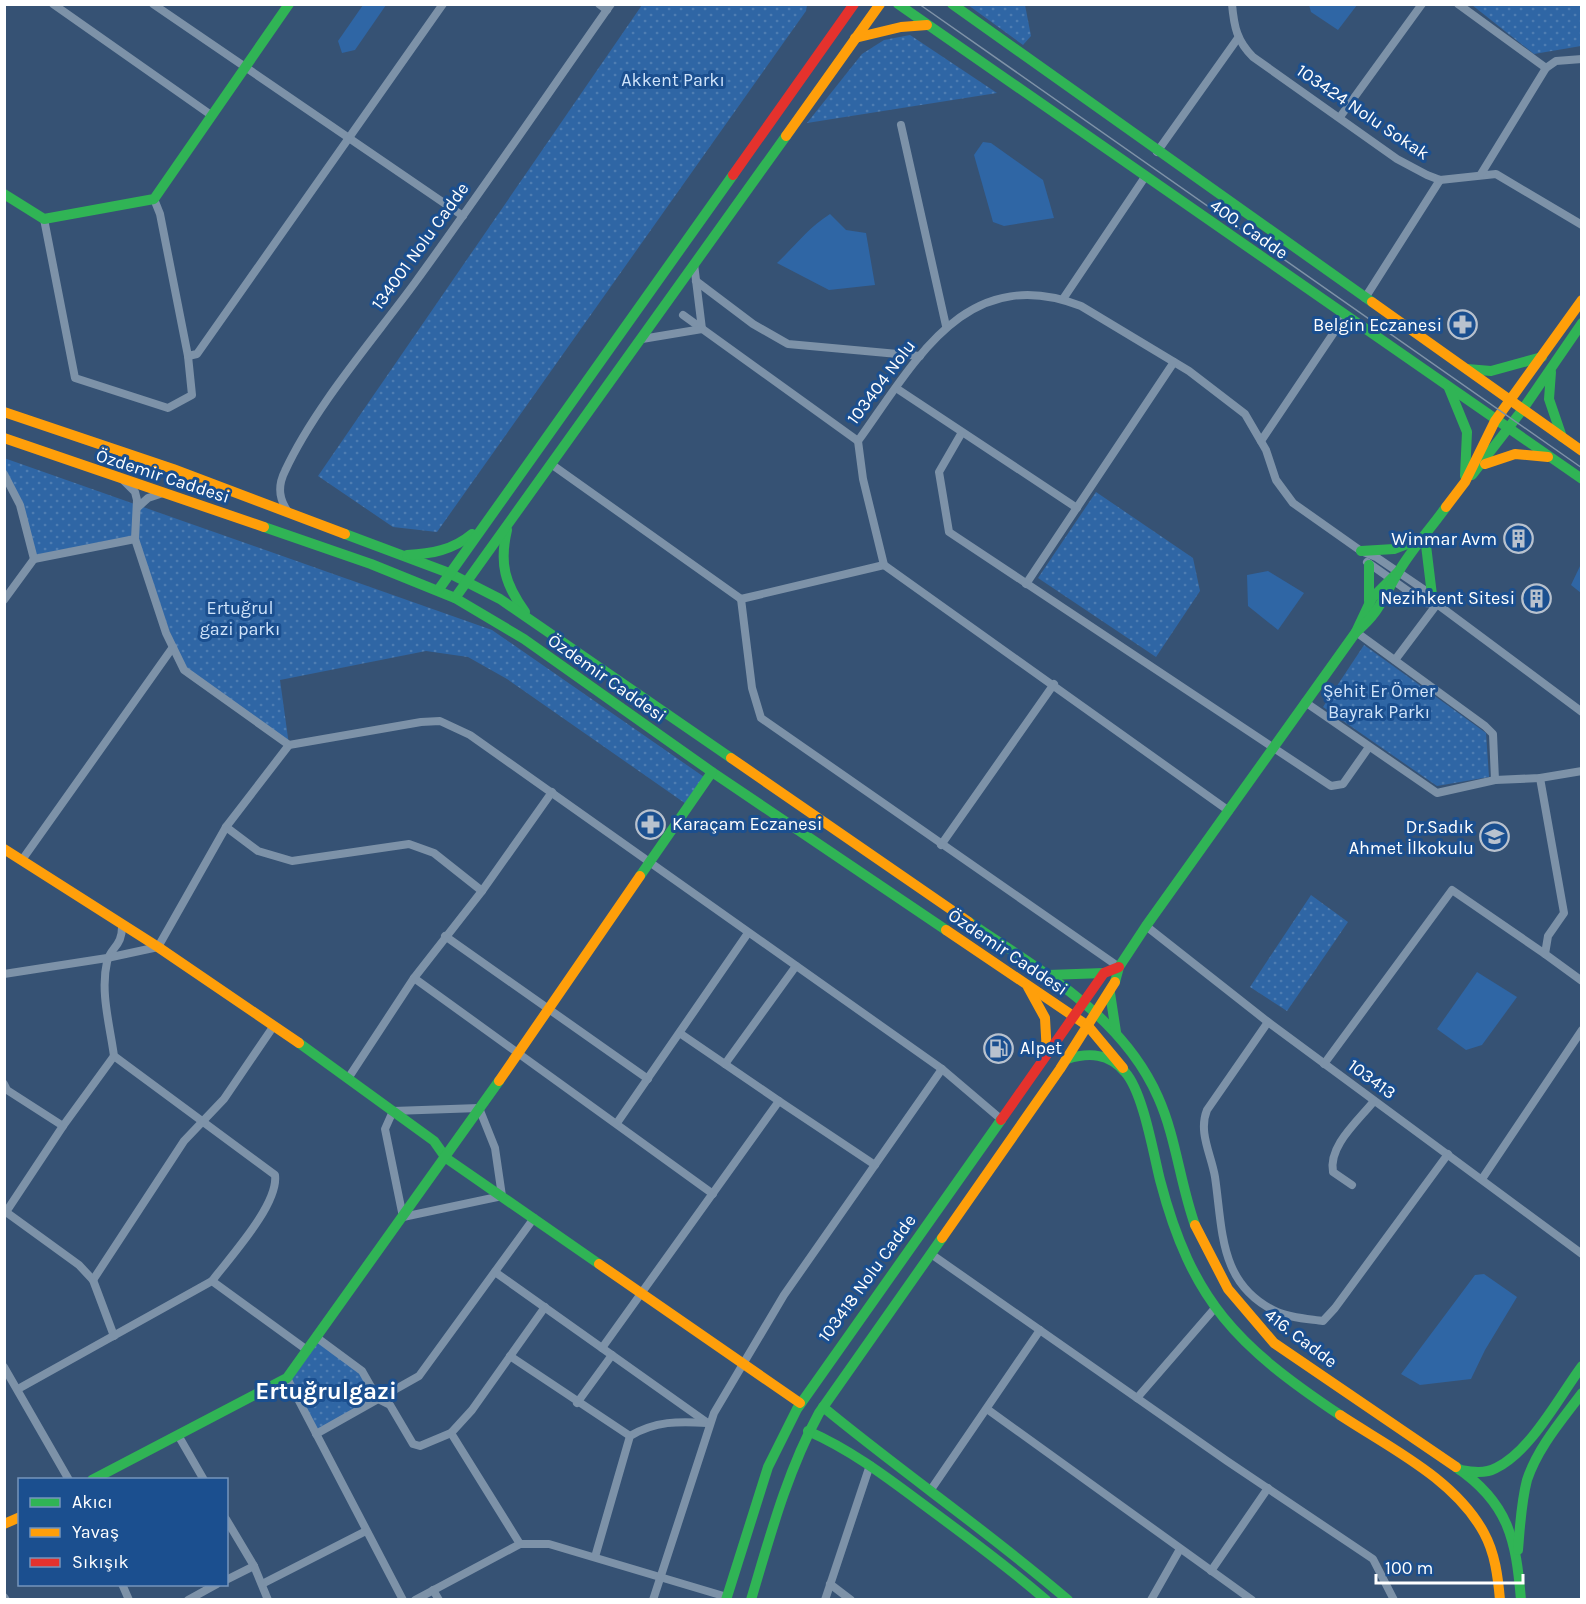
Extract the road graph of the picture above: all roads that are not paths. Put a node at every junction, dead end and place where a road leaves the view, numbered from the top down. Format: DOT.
graph roads {
  1 [pos="53,4"];
  2 [pos="153,4"];
  3 [pos="290,4"];
  4 [pos="443,4"];
  5 [pos="599,4"];
  6 [pos="844,4"];
  7 [pos="854,4"];
  8 [pos="880,4"];
  9 [pos="898,4"];
  10 [pos="952,4"];
  11 [pos="1232,4"];
  12 [pos="1422,4"];
  13 [pos="1458,4"];
  14 [pos="609,7"];
  15 [pos="927,25"];
  16 [pos="837,26"];
  17 [pos="855,38"];
  18 [pos="1238,38"];
  19 [pos="1581,58"];
  20 [pos="246,67"];
  21 [pos="1546,68"];
  22 [pos="211,115"];
  23 [pos="1340,117"];
  24 [pos="901,125"];
  25 [pos="348,138"];
  26 [pos="1157,152"];
  27 [pos="1481,174"];
  28 [pos="1145,177"];
  29 [pos="1440,180"];
  30 [pos="4,194"];
  31 [pos="154,199"];
  32 [pos="463,216"];
  33 [pos="44,219"];
  34 [pos="1578,224"];
  35 [pos="1581,232"];
  36 [pos="694,264"];
  37 [pos="696,281"];
  38 [pos="1365,298"];
  39 [pos="1062,299"];
  40 [pos="1581,300"];
  41 [pos="683,315"];
  42 [pos="1345,316"];
  43 [pos="1581,323"];
  44 [pos="946,326"];
  45 [pos="702,329"];
  46 [pos="642,339"];
  47 [pos="188,356"];
  48 [pos="920,356"];
  49 [pos="1543,357"];
  50 [pos="1174,362"];
  51 [pos="1552,365"];
  52 [pos="1464,368"];
  53 [pos="896,388"];
  54 [pos="1449,388"];
  55 [pos="1511,399"];
  56 [pos="1523,409"];
  57 [pos="4,412"];
  58 [pos="1495,421"];
  59 [pos="1507,430"];
  60 [pos="962,434"];
  61 [pos="1562,437"];
  62 [pos="4,438"];
  63 [pos="858,441"];
  64 [pos="1261,441"];
  65 [pos="1581,451"];
  66 [pos="1554,458"];
  67 [pos="551,464"];
  68 [pos="1482,465"];
  69 [pos="4,474"];
  70 [pos="1581,479"];
  71 [pos="123,480"];
  72 [pos="1465,482"];
  73 [pos="163,494"];
  74 [pos="138,507"];
  75 [pos="1077,508"];
  76 [pos="289,513"];
  77 [pos="492,515"];
  78 [pos="509,523"];
  79 [pos="1425,537"];
  80 [pos="135,539"];
  81 [pos="1361,551"];
  82 [pos="400,555"];
  83 [pos="34,559"];
  84 [pos="884,565"];
  85 [pos="1369,565"];
  86 [pos="449,573"];
  87 [pos="1394,577"];
  88 [pos="466,581"];
  89 [pos="1026,584"];
  90 [pos="439,590"];
  91 [pos="455,598"];
  92 [pos="741,599"];
  93 [pos="1434,599"];
  94 [pos="4,600"];
  95 [pos="1369,601"];
  96 [pos="531,620"];
  97 [pos="1356,632"];
  98 [pos="173,647"];
  99 [pos="1395,660"];
  100 [pos="1054,684"];
  101 [pos="1305,702"];
  102 [pos="1581,712"];
  103 [pos="289,745"];
  104 [pos="1272,746"];
  105 [pos="1369,747"];
  106 [pos="1581,771"];
  107 [pos="712,772"];
  108 [pos="1540,778"];
  109 [pos="1495,780"];
  110 [pos="552,792"];
  111 [pos="1229,811"];
  112 [pos="225,827"];
  113 [pos="941,845"];
  114 [pos="4,849"];
  115 [pos="22,860"];
  116 [pos="649,862"];
  117 [pos="482,891"];
  118 [pos="122,924"];
  119 [pos="1146,926"];
  120 [pos="748,933"];
  121 [pos="445,936"];
  122 [pos="158,946"];
  123 [pos="1545,954"];
  124 [pos="107,958"];
  125 [pos="796,966"];
  126 [pos="1119,967"];
  127 [pos="1104,973"];
  128 [pos="4,974"];
  129 [pos="1014,975"];
  130 [pos="1048,975"];
  131 [pos="414,978"];
  132 [pos="1581,981"];
  133 [pos="1110,993"];
  134 [pos="1084,1001"];
  135 [pos="548,1009"];
  136 [pos="1097,1014"];
  137 [pos="1074,1016"];
  138 [pos="1268,1022"];
  139 [pos="1088,1026"];
  140 [pos="273,1027"];
  141 [pos="1581,1030"];
  142 [pos="1116,1032"];
  143 [pos="681,1034"];
  144 [pos="518,1054"];
  145 [pos="114,1056"];
  146 [pos="1047,1056"];
  147 [pos="1067,1059"];
  148 [pos="725,1064"];
  149 [pos="1324,1064"];
  150 [pos="1123,1068"];
  151 [pos="942,1069"];
  152 [pos="349,1077"];
  153 [pos="648,1079"];
  154 [pos="5,1088"];
  155 [pos="779,1101"];
  156 [pos="1374,1101"];
  157 [pos="479,1108"];
  158 [pos="393,1111"];
  159 [pos="202,1120"];
  160 [pos="1002,1120"];
  161 [pos="617,1123"];
  162 [pos="63,1126"];
  163 [pos="1448,1154"];
  164 [pos="446,1158"];
  165 [pos="875,1165"];
  166 [pos="1482,1179"];
  167 [pos="1352,1185"];
  168 [pos="713,1194"];
  169 [pos="502,1196"];
  170 [pos="5,1212"];
  171 [pos="403,1217"];
  172 [pos="534,1218"];
  173 [pos="931,1254"];
  174 [pos="1581,1254"];
  175 [pos="495,1272"];
  176 [pos="93,1280"];
  177 [pos="212,1281"];
  178 [pos="641,1293"];
  179 [pos="544,1307"];
  180 [pos="1215,1308"];
  181 [pos="1040,1330"];
  182 [pos="114,1336"];
  183 [pos="316,1337"];
  184 [pos="602,1348"];
  185 [pos="307,1350"];
  186 [pos="612,1355"];
  187 [pos="510,1356"];
  188 [pos="745,1364"];
  189 [pos="1581,1366"];
  190 [pos="4,1367"];
  191 [pos="287,1378"];
  192 [pos="18,1389"];
  193 [pos="1581,1393"];
  194 [pos="1137,1398"];
  195 [pos="378,1399"];
  196 [pos="577,1402"];
  197 [pos="800,1403"];
  198 [pos="822,1407"];
  199 [pos="987,1408"];
  200 [pos="709,1424"];
  201 [pos="808,1431"];
  202 [pos="451,1433"];
  203 [pos="316,1434"];
  204 [pos="178,1435"];
  205 [pos="630,1436"];
  206 [pos="870,1465"];
  207 [pos="1460,1470"];
  208 [pos="68,1478"];
  209 [pos="94,1478"];
  210 [pos="203,1478"];
  211 [pos="1268,1488"];
  212 [pos="930,1491"];
  213 [pos="18,1518"];
  214 [pos="228,1522"];
  215 [pos="4,1524"];
  216 [pos="366,1531"];
  217 [pos="520,1544"];
  218 [pos="1180,1549"];
  219 [pos="1517,1553"];
  220 [pos="595,1557"];
  221 [pos="254,1566"];
  222 [pos="1210,1571"];
  223 [pos="660,1576"];
  224 [pos="228,1579"];
  225 [pos="262,1584"];
  226 [pos="830,1584"];
  227 [pos="214,1586"];
  228 [pos="434,1590"];
  229 [pos="727,1598"];
  230 [pos="188,1599"];
  231 [pos="268,1599"];
  232 [pos="403,1599"];
  233 [pos="415,1599"];
  234 [pos="439,1599"];
  235 [pos="653,1599"];
  236 [pos="751,1599"];
  237 [pos="825,1599"];
  238 [pos="851,1599"];
  239 [pos="1046,1599"];
  240 [pos="1068,1599"];
  241 [pos="1151,1599"];
  242 [pos="1252,1599"];
  243 [pos="1394,1599"];
  244 [pos="1500,1599"];
  245 [pos="1521,1599"];
  1 -- 22 [label="street"];
  2 -- 20 [label="street"];
  3 -- 20 [label="main road"];
  4 -- 25 [label="street"];
  5 -- 14 [label="street"];
  6 -- 16 [label="main road"];
  7 -- 16 [label="main road"];
  8 -- 17 [label="main road"];
  9 -- 15 [label="main road, 400. Cadde"];
  10 -- 26 [label="main road, 400. Cadde"];
  11 -- 18 [label="street"];
  12 -- 23 [label="street"];
  13 -- 21 [label="street"];
  14 -- 32 [label="street, 134001 Nolu Cadde"];
  15 -- 17 [label="main road"];
  15 -- 28 [label="main road, 400. Cadde"];
  16 -- 77 [label="main road"];
  17 -- 36 [label="main road"];
  18 -- 23 [label="street, 103424 Nolu Sokak"];
  18 -- 26 [label="street"];
  19 -- 21 [label="street"];
  20 -- 22 [label="main road"];
  20 -- 25 [label="street"];
  21 -- 27 [label="street"];
  22 -- 31 [label="main road"];
  23 -- 29 [label="street, 103424 Nolu Sokak"];
  24 -- 44 [label="street"];
  25 -- 32 [label="street"];
  25 -- 47 [label="street"];
  26 -- 38 [label="main road, 400. Cadde"];
  27 -- 29 [label="street, 103424 Nolu Sokak"];
  27 -- 34 [label="street, 103424 Nolu Sokak"];
  28 -- 39 [label="street"];
  28 -- 42 [label="main road, 400. Cadde"];
  29 -- 38 [label="street"];
  30 -- 33 [label="main road"];
  31 -- 33 [label="main road"];
  31 -- 47 [label="street"];
  32 -- 76 [label="street, 134001 Nolu Cadde"];
  33 -- 47 [label="street"];
  34 -- 35 [label="street, 103424 Nolu Sokak"];
  36 -- 37 [label="street"];
  36 -- 46 [label="main road"];
  37 -- 45 [label="street"];
  37 -- 48 [label="street"];
  38 -- 52 [label="main road, 400. Cadde"];
  39 -- 44 [label="street, 103404 Nolu"];
  39 -- 50 [label="street, 103404 Nolu"];
  40 -- 49 [label="main road"];
  41 -- 45 [label="street"];
  42 -- 54 [label="main road, 400. Cadde"];
  42 -- 64 [label="street"];
  43 -- 51 [label="main road"];
  44 -- 48 [label="street, 103404 Nolu"];
  45 -- 46 [label="street"];
  45 -- 63 [label="street"];
  46 -- 67 [label="main road"];
  48 -- 53 [label="street, 103404 Nolu"];
  49 -- 52 [label="main road"];
  49 -- 55 [label="main road"];
  50 -- 64 [label="street, 103404 Nolu"];
  50 -- 75 [label="street"];
  51 -- 56 [label="main road"];
  51 -- 61 [label="main road"];
  52 -- 55 [label="main road, 400. Cadde"];
  53 -- 60 [label="street"];
  53 -- 63 [label="street, 103404 Nolu"];
  54 -- 58 [label="main road, 400. Cadde"];
  54 -- 72 [label="main road"];
  55 -- 56 [label="main road, 400. Cadde"];
  55 -- 58 [label="main road"];
  56 -- 59 [label="main road"];
  56 -- 61 [label="main road, 400. Cadde"];
  57 -- 76 [label="main road, Özdemir Caddesi"];
  58 -- 59 [label="main road, 400. Cadde"];
  58 -- 72 [label="main road"];
  59 -- 66 [label="main road, 400. Cadde"];
  59 -- 68 [label="main road"];
  60 -- 75 [label="street"];
  60 -- 89 [label="street"];
  61 -- 65 [label="main road, 400. Cadde"];
  62 -- 71 [label="main road, Özdemir Caddesi"];
  63 -- 84 [label="street, 103404 Nolu"];
  64 -- 81 [label="street, 103404 Nolu"];
  66 -- 68 [label="main road"];
  66 -- 70 [label="main road, 400. Cadde"];
  67 -- 78 [label="main road"];
  67 -- 92 [label="street"];
  68 -- 72 [label="main road"];
  69 -- 83 [label="street"];
  71 -- 73 [label="main road, Özdemir Caddesi"];
  71 -- 74 [label="street"];
  72 -- 79 [label="main road"];
  73 -- 74 [label="street"];
  73 -- 90 [label="main road, Özdemir Caddesi"];
  74 -- 80 [label="street"];
  75 -- 89 [label="street"];
  76 -- 82 [label="main road, Özdemir Caddesi"];
  77 -- 82 [label="main road"];
  77 -- 86 [label="main road"];
  78 -- 88 [label="main road"];
  78 -- 96 [label="main road"];
  79 -- 81 [label="main road"];
  79 -- 87 [label="main road"];
  79 -- 93 [label="main road"];
  80 -- 83 [label="street"];
  80 -- 98 [label="street"];
  81 -- 85 [label="street"];
  81 -- 87 [label="street, 103404 Nolu"];
  82 -- 86 [label="main road, Özdemir Caddesi"];
  83 -- 94 [label="street"];
  84 -- 92 [label="street"];
  84 -- 100 [label="street"];
  85 -- 87 [label="street"];
  85 -- 95 [label="main road"];
  86 -- 88 [label="main road, Özdemir Caddesi"];
  86 -- 90 [label="main road"];
  87 -- 93 [label="street"];
  87 -- 95 [label="main road"];
  87 -- 97 [label="main road"];
  88 -- 91 [label="main road"];
  88 -- 96 [label="main road, Özdemir Caddesi"];
  89 -- 104 [label="street"];
  90 -- 91 [label="main road, Özdemir Caddesi"];
  91 -- 107 [label="main road, Özdemir Caddesi"];
  92 -- 113 [label="street"];
  93 -- 99 [label="street"];
  93 -- 102 [label="street"];
  95 -- 97 [label="main road"];
  96 -- 130 [label="main road, Özdemir Caddesi"];
  97 -- 99 [label="street"];
  97 -- 101 [label="main road"];
  98 -- 103 [label="street"];
  98 -- 115 [label="street"];
  99 -- 109 [label="street"];
  100 -- 111 [label="street"];
  100 -- 113 [label="street"];
  101 -- 104 [label="main road"];
  101 -- 105 [label="street"];
  103 -- 110 [label="street"];
  103 -- 112 [label="street"];
  104 -- 105 [label="street"];
  104 -- 111 [label="main road"];
  105 -- 109 [label="street"];
  106 -- 108 [label="street"];
  107 -- 116 [label="main road"];
  107 -- 129 [label="main road, Özdemir Caddesi"];
  108 -- 109 [label="street"];
  108 -- 123 [label="street"];
  110 -- 116 [label="street"];
  110 -- 117 [label="street"];
  111 -- 119 [label="main road"];
  112 -- 117 [label="street"];
  112 -- 122 [label="street"];
  113 -- 126 [label="street"];
  114 -- 115 [label="main road"];
  115 -- 118 [label="main road"];
  116 -- 120 [label="street"];
  116 -- 135 [label="main road"];
  117 -- 121 [label="street"];
  118 -- 122 [label="main road"];
  118 -- 124 [label="street"];
  119 -- 126 [label="main road"];
  119 -- 138 [label="street, 103413"];
  120 -- 125 [label="street"];
  120 -- 143 [label="street"];
  121 -- 131 [label="street"];
  121 -- 135 [label="street"];
  122 -- 124 [label="street"];
  122 -- 140 [label="main road"];
  123 -- 132 [label="street"];
  123 -- 149 [label="street"];
  124 -- 128 [label="street"];
  124 -- 145 [label="street"];
  125 -- 148 [label="street"];
  125 -- 151 [label="street"];
  126 -- 127 [label="main road"];
  126 -- 133 [label="main road"];
  127 -- 130 [label="main road"];
  127 -- 134 [label="main road, 103418 Nolu Cadde"];
  129 -- 137 [label="main road, Özdemir Caddesi"];
  129 -- 146 [label="main road"];
  130 -- 134 [label="main road, Özdemir Caddesi"];
  131 -- 144 [label="street"];
  131 -- 152 [label="street"];
  133 -- 136 [label="main road"];
  133 -- 142 [label="main road"];
  134 -- 136 [label="main road, 416. Cadde"];
  134 -- 137 [label="main road, 103418 Nolu Cadde"];
  135 -- 144 [label="main road"];
  135 -- 153 [label="street"];
  136 -- 139 [label="main road"];
  136 -- 142 [label="main road, 416. Cadde"];
  137 -- 139 [label="main road, Özdemir Caddesi"];
  137 -- 146 [label="main road, 103418 Nolu Cadde"];
  138 -- 149 [label="street, 103413"];
  138 -- 163 [label="street"];
  139 -- 147 [label="main road"];
  139 -- 150 [label="main road, Özdemir Caddesi"];
  140 -- 152 [label="main road"];
  140 -- 159 [label="street"];
  141 -- 166 [label="street"];
  142 -- 207 [label="main road, 416. Cadde"];
  143 -- 148 [label="street"];
  143 -- 153 [label="street"];
  144 -- 157 [label="main road"];
  144 -- 161 [label="street"];
  145 -- 159 [label="street"];
  145 -- 162 [label="street"];
  146 -- 160 [label="main road, 103418 Nolu Cadde"];
  147 -- 150 [label="main road"];
  147 -- 173 [label="main road"];
  148 -- 155 [label="street"];
  149 -- 156 [label="street, 103413"];
  150 -- 180 [label="main road, Özdemir Caddesi"];
  151 -- 160 [label="street"];
  151 -- 165 [label="street"];
  152 -- 158 [label="main road"];
  153 -- 161 [label="street"];
  154 -- 162 [label="street"];
  155 -- 165 [label="street"];
  155 -- 168 [label="street"];
  156 -- 163 [label="street, 103413"];
  156 -- 167 [label="street"];
  157 -- 158 [label="street"];
  157 -- 164 [label="main road"];
  157 -- 169 [label="street"];
  158 -- 164 [label="main road"];
  158 -- 171 [label="street"];
  159 -- 176 [label="street"];
  159 -- 177 [label="street"];
  160 -- 197 [label="main road, 103418 Nolu Cadde"];
  161 -- 168 [label="street"];
  162 -- 170 [label="street"];
  163 -- 166 [label="street, 103413"];
  164 -- 169 [label="main road"];
  164 -- 171 [label="main road"];
  165 -- 188 [label="street"];
  166 -- 174 [label="street, 103413"];
  168 -- 178 [label="street"];
  169 -- 171 [label="street"];
  169 -- 172 [label="main road"];
  170 -- 176 [label="street"];
  171 -- 183 [label="main road"];
  172 -- 175 [label="street"];
  172 -- 178 [label="main road"];
  173 -- 181 [label="street"];
  173 -- 198 [label="main road"];
  175 -- 179 [label="street"];
  175 -- 195 [label="street"];
  176 -- 182 [label="street"];
  177 -- 182 [label="street"];
  177 -- 185 [label="street"];
  178 -- 184 [label="street"];
  178 -- 188 [label="main road"];
  179 -- 184 [label="street"];
  179 -- 187 [label="street"];
  180 -- 194 [label="street"];
  180 -- 244 [label="main road, Özdemir Caddesi"];
  181 -- 194 [label="street"];
  181 -- 199 [label="street"];
  182 -- 192 [label="street"];
  183 -- 185 [label="main road"];
  183 -- 195 [label="street"];
  184 -- 186 [label="street"];
  185 -- 191 [label="main road"];
  186 -- 196 [label="street"];
  186 -- 200 [label="street"];
  187 -- 196 [label="street"];
  187 -- 202 [label="street"];
  188 -- 197 [label="main road"];
  188 -- 200 [label="street"];
  189 -- 207 [label="main road"];
  190 -- 192 [label="street"];
  191 -- 203 [label="street"];
  191 -- 204 [label="main road"];
  192 -- 208 [label="street"];
  193 -- 219 [label="main road, 416. Cadde"];
  194 -- 211 [label="street"];
  195 -- 202 [label="street"];
  195 -- 203 [label="street"];
  196 -- 205 [label="street"];
  197 -- 229 [label="main road, 103418 Nolu Cadde"];
  198 -- 201 [label="main road"];
  198 -- 212 [label="main road"];
  199 -- 212 [label="street"];
  199 -- 218 [label="street"];
  200 -- 205 [label="street"];
  200 -- 223 [label="street"];
  201 -- 206 [label="main road"];
  201 -- 236 [label="main road"];
  202 -- 217 [label="street"];
  203 -- 216 [label="street"];
  204 -- 209 [label="main road"];
  204 -- 210 [label="street"];
  205 -- 220 [label="street"];
  206 -- 226 [label="street"];
  206 -- 239 [label="main road"];
  207 -- 219 [label="main road, 416. Cadde"];
  211 -- 222 [label="street"];
  211 -- 243 [label="street"];
  212 -- 240 [label="main road"];
  213 -- 215 [label="main road"];
  214 -- 221 [label="street"];
  216 -- 225 [label="street"];
  216 -- 232 [label="street"];
  217 -- 220 [label="street"];
  217 -- 228 [label="street"];
  218 -- 222 [label="street"];
  218 -- 241 [label="street"];
  219 -- 245 [label="main road, 416. Cadde"];
  220 -- 223 [label="street"];
  221 -- 224 [label="street"];
  221 -- 225 [label="street"];
  222 -- 242 [label="street"];
  223 -- 229 [label="street"];
  223 -- 235 [label="street"];
  225 -- 231 [label="street"];
  226 -- 237 [label="street"];
  226 -- 238 [label="street"];
  227 -- 230 [label="street"];
  228 -- 233 [label="street"];
  228 -- 234 [label="street"];
}
